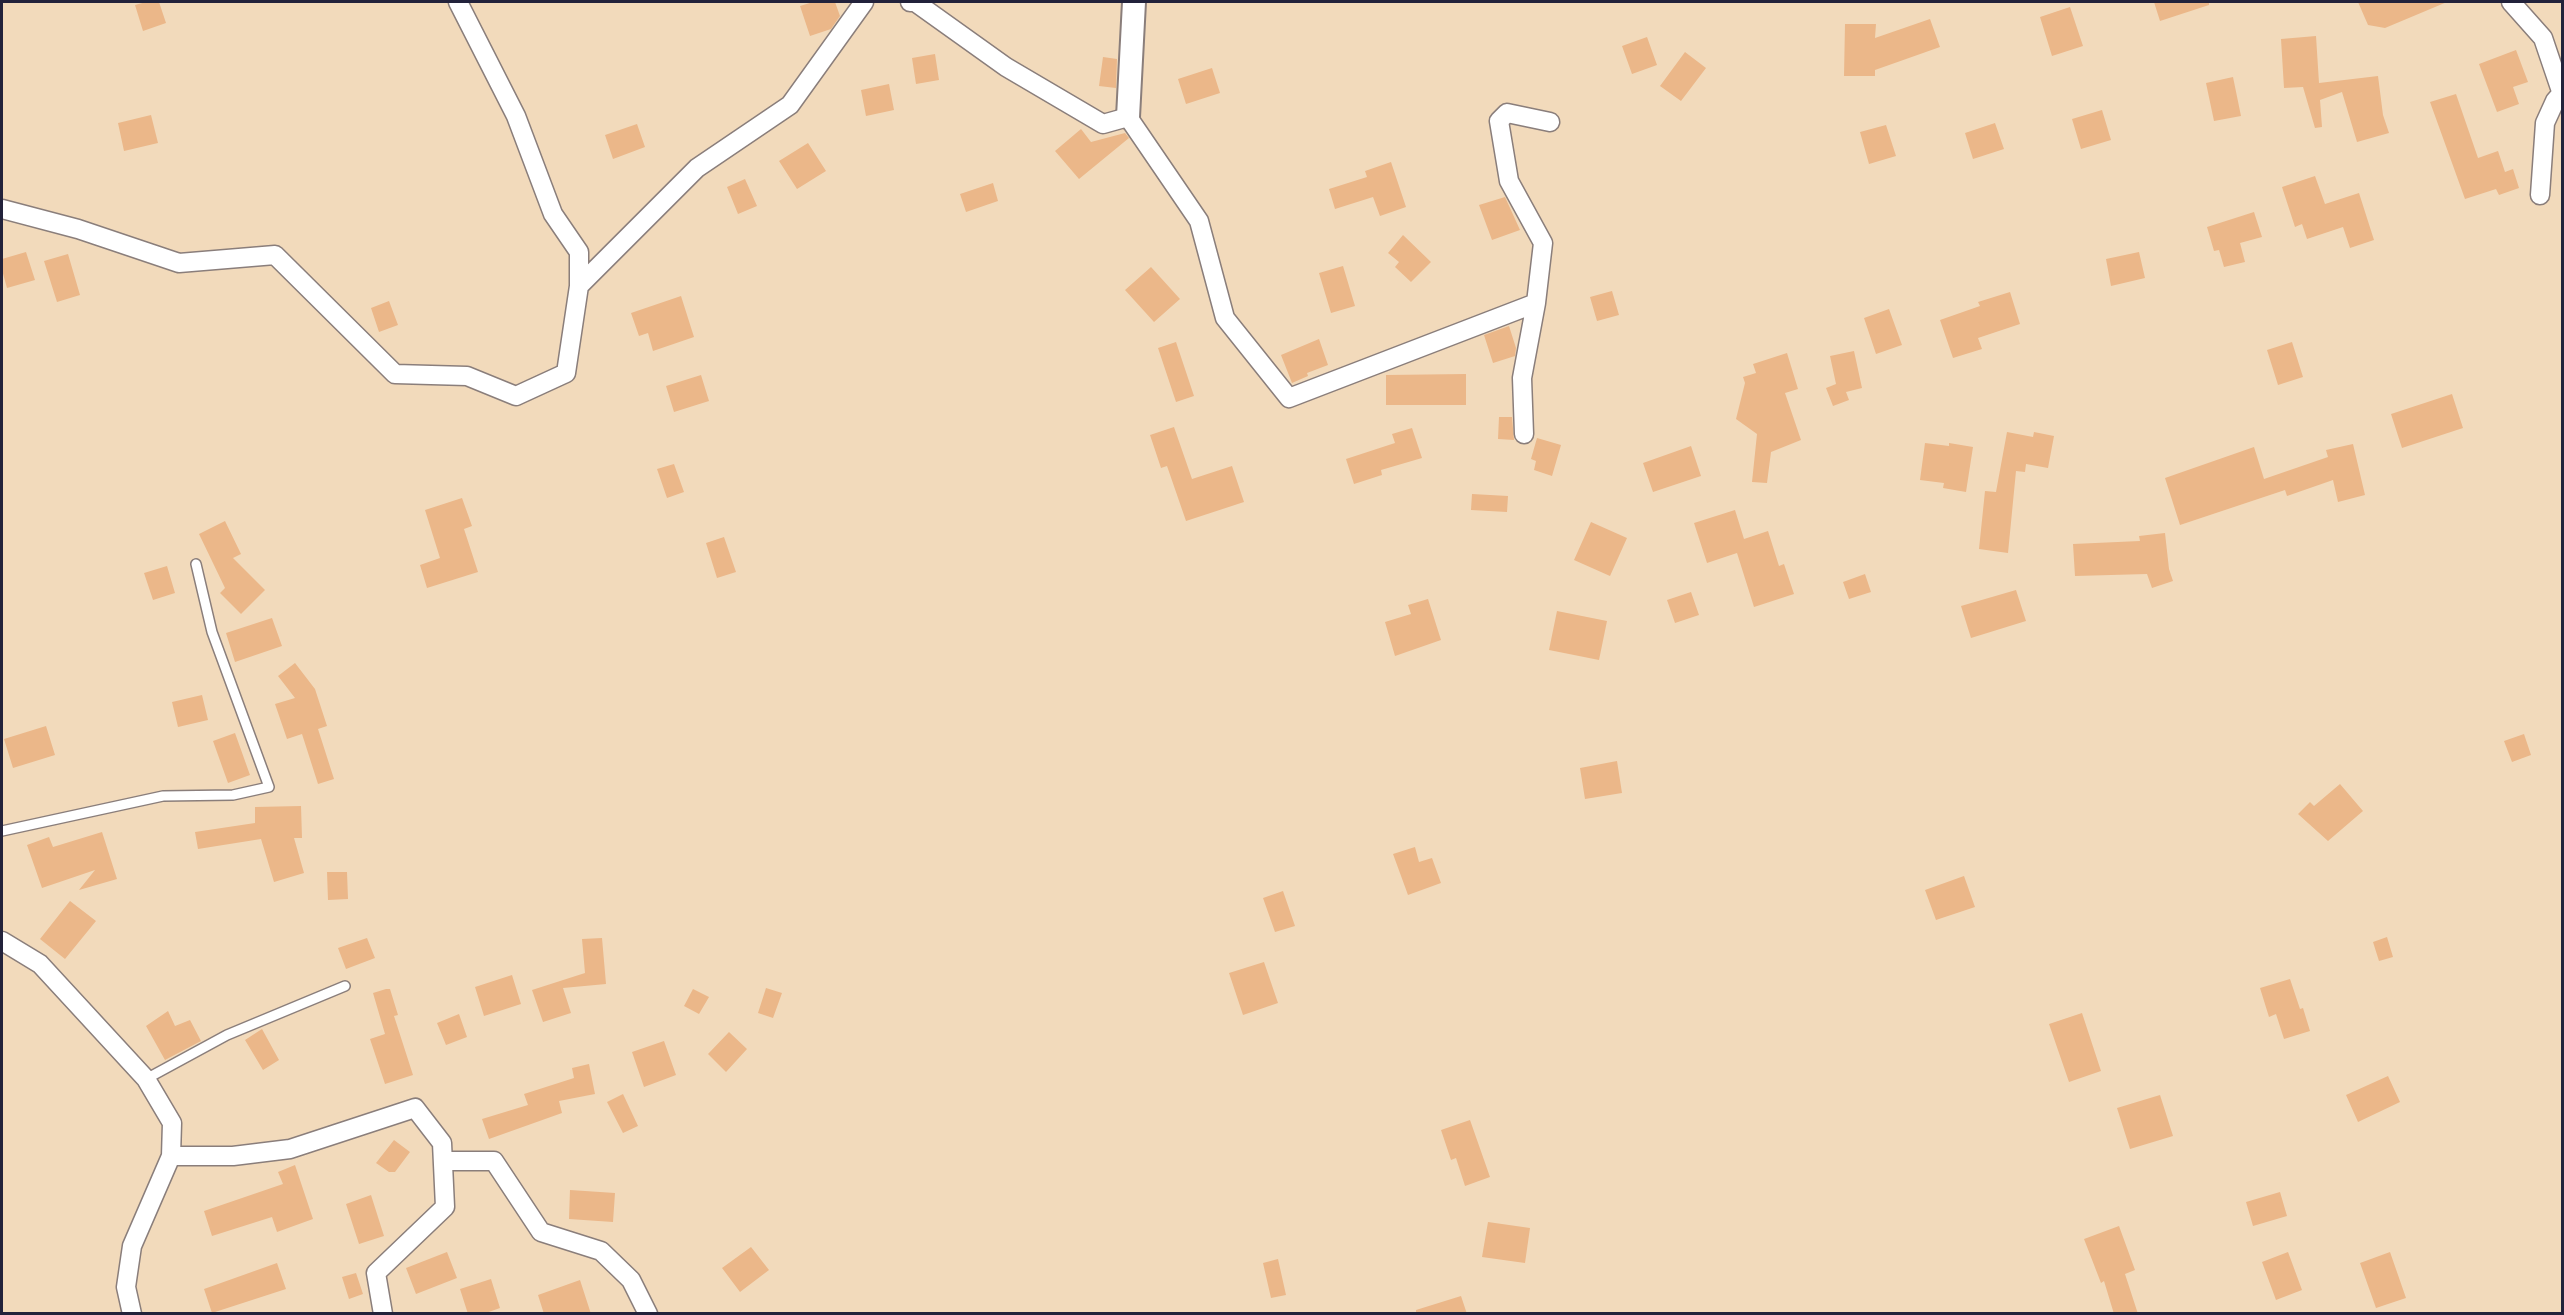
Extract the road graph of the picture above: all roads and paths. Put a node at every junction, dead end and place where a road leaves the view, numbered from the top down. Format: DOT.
graph roads {
  1 [pos="458,2"];
  2 [pos="864,2"];
  3 [pos="910,2"];
  4 [pos="1134,2"];
  5 [pos="2511,2"];
  6 [pos="2562,93"];
  7 [pos="1128,117"];
  8 [pos="1550,122"];
  9 [pos="2540,195"];
  10 [pos="2,209"];
  11 [pos="579,286"];
  12 [pos="1536,303"];
  13 [pos="1524,434"];
  14 [pos="196,564"];
  15 [pos="2,831"];
  16 [pos="2,941"];
  17 [pos="345,986"];
  18 [pos="146,1079"];
  19 [pos="171,1156"];
  20 [pos="443,1161"];
  21 [pos="132,1314"];
  22 [pos="382,1314"];
  23 [pos="648,1314"];
  1 -- 11 [label="street"];
  2 -- 11 [label="street"];
  3 -- 7 [label="street"];
  4 -- 7 [label="street"];
  5 -- 6 [label="street"];
  6 -- 9 [label="street"];
  7 -- 12 [label="street"];
  8 -- 12 [label="street"];
  10 -- 11 [label="street"];
  12 -- 13 [label="street"];
  14 -- 15 [label="lane"];
  16 -- 18 [label="street"];
  17 -- 18 [label="lane"];
  18 -- 19 [label="street"];
  19 -- 20 [label="street"];
  19 -- 21 [label="street"];
  20 -- 22 [label="street"];
  20 -- 23 [label="street"];
}
